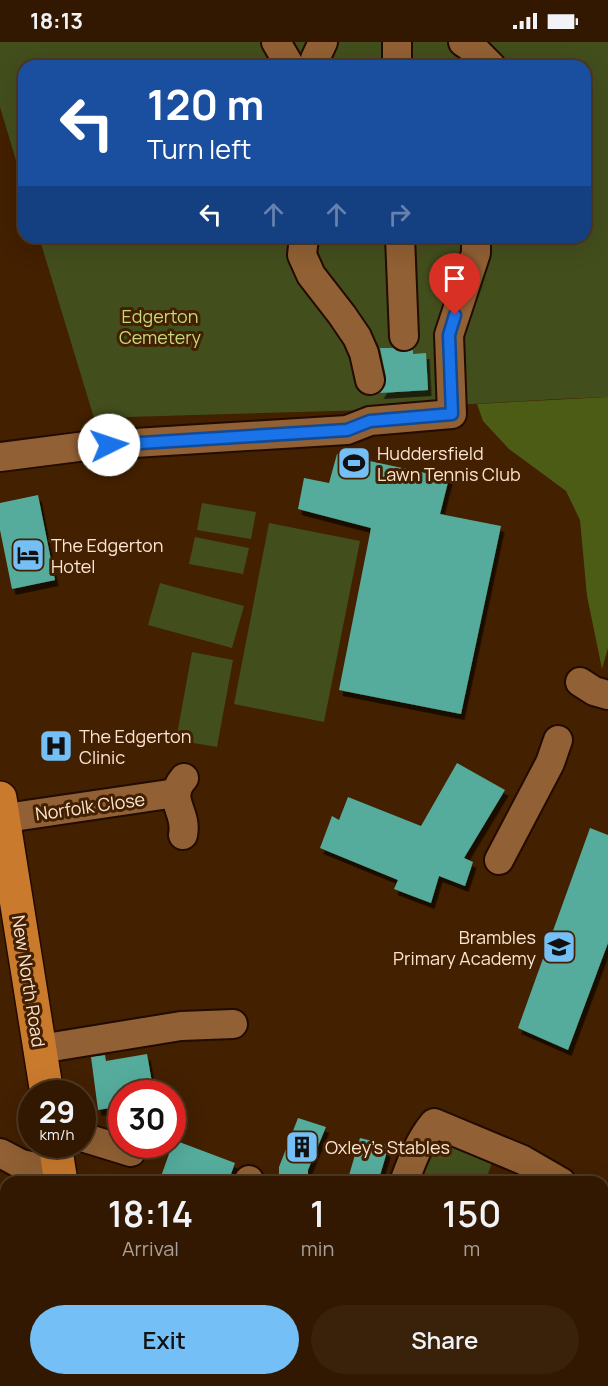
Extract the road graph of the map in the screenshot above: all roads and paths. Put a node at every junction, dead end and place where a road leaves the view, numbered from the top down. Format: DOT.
graph roads {
  1 [pos="276,42"];
  2 [pos="397,42"];
  3 [pos="311,60"];
  4 [pos="397,60"];
  5 [pos="303,243"];
  6 [pos="400,243"];
  7 [pos="476,243"];
  8 [pos="404,336"];
  9 [pos="370,421"];
  10 [pos="0,457"];
  11 [pos="579,682"];
  12 [pos="608,695"];
  13 [pos="558,740"];
  14 [pos="1,812"];
  15 [pos="183,835"];
  16 [pos="499,860"];
  17 [pos="233,1024"];
  18 [pos="40,1049"];
  19 [pos="45,1080"];
  20 [pos="0,1153"];
  21 [pos="58,1166"];
  22 [pos="406,1176"];
  23 [pos="551,1176"];
  1 -- 3 [label="street"];
  2 -- 4 [label="street"];
  5 -- 9 [label="street"];
  6 -- 8 [label="street"];
  7 -- 9 [label="street"];
  9 -- 10 [label="street"];
  11 -- 12 [label="street"];
  13 -- 16 [label="street"];
  14 -- 15 [label="street, Norfolk Close"];
  14 -- 18 [label="highway, New North Road"];
  17 -- 18 [label="street"];
  18 -- 19 [label="highway, New North Road"];
  20 -- 21 [label="street"];
  22 -- 23 [label="street"];
}
